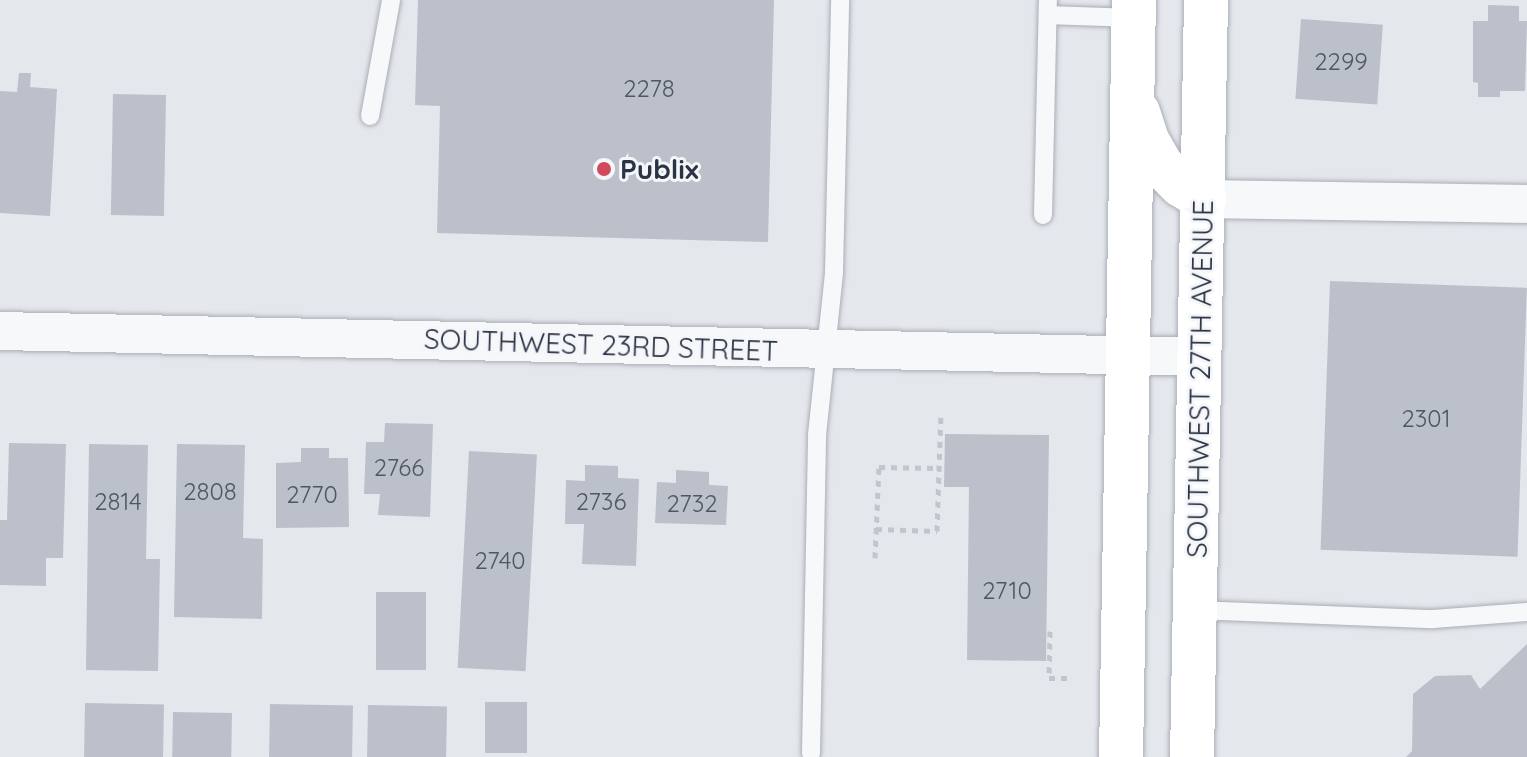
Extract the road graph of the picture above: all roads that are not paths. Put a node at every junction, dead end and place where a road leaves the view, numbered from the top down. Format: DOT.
graph roads {
  1 [pos="391,0"];
  2 [pos="840,0"];
  3 [pos="1206,0"];
  4 [pos="1048,7"];
  5 [pos="1134,9"];
  6 [pos="1133,93"];
  7 [pos="370,116"];
  8 [pos="1204,199"];
  9 [pos="1527,204"];
  10 [pos="1043,215"];
  11 [pos="0,331"];
  12 [pos="825,351"];
  13 [pos="1129,356"];
  14 [pos="1201,357"];
  15 [pos="1195,610"];
  16 [pos="1527,612"];
  17 [pos="811,753"];
  18 [pos="1121,757"];
  19 [pos="1192,757"];
  1 -- 7 [label="lane"];
  2 -- 12 [label="lane"];
  3 -- 8 [label="highway, SOUTHWEST 27TH AVENUE"];
  4 -- 5 [label="lane"];
  4 -- 10 [label="lane"];
  5 -- 6 [label="highway"];
  6 -- 8 [label="highway"];
  6 -- 13 [label="highway"];
  8 -- 9 [label="street"];
  8 -- 14 [label="highway, SOUTHWEST 27TH AVENUE"];
  11 -- 12 [label="street, SOUTHWEST 23RD STREET"];
  12 -- 13 [label="street, SOUTHWEST 23RD STREET"];
  12 -- 17 [label="lane"];
  13 -- 14 [label="street, SOUTHWEST 23RD STREET"];
  13 -- 18 [label="highway"];
  14 -- 15 [label="highway, SOUTHWEST 27TH AVENUE"];
  15 -- 16 [label="lane"];
  15 -- 19 [label="highway, SOUTHWEST 27TH AVENUE"];
}
